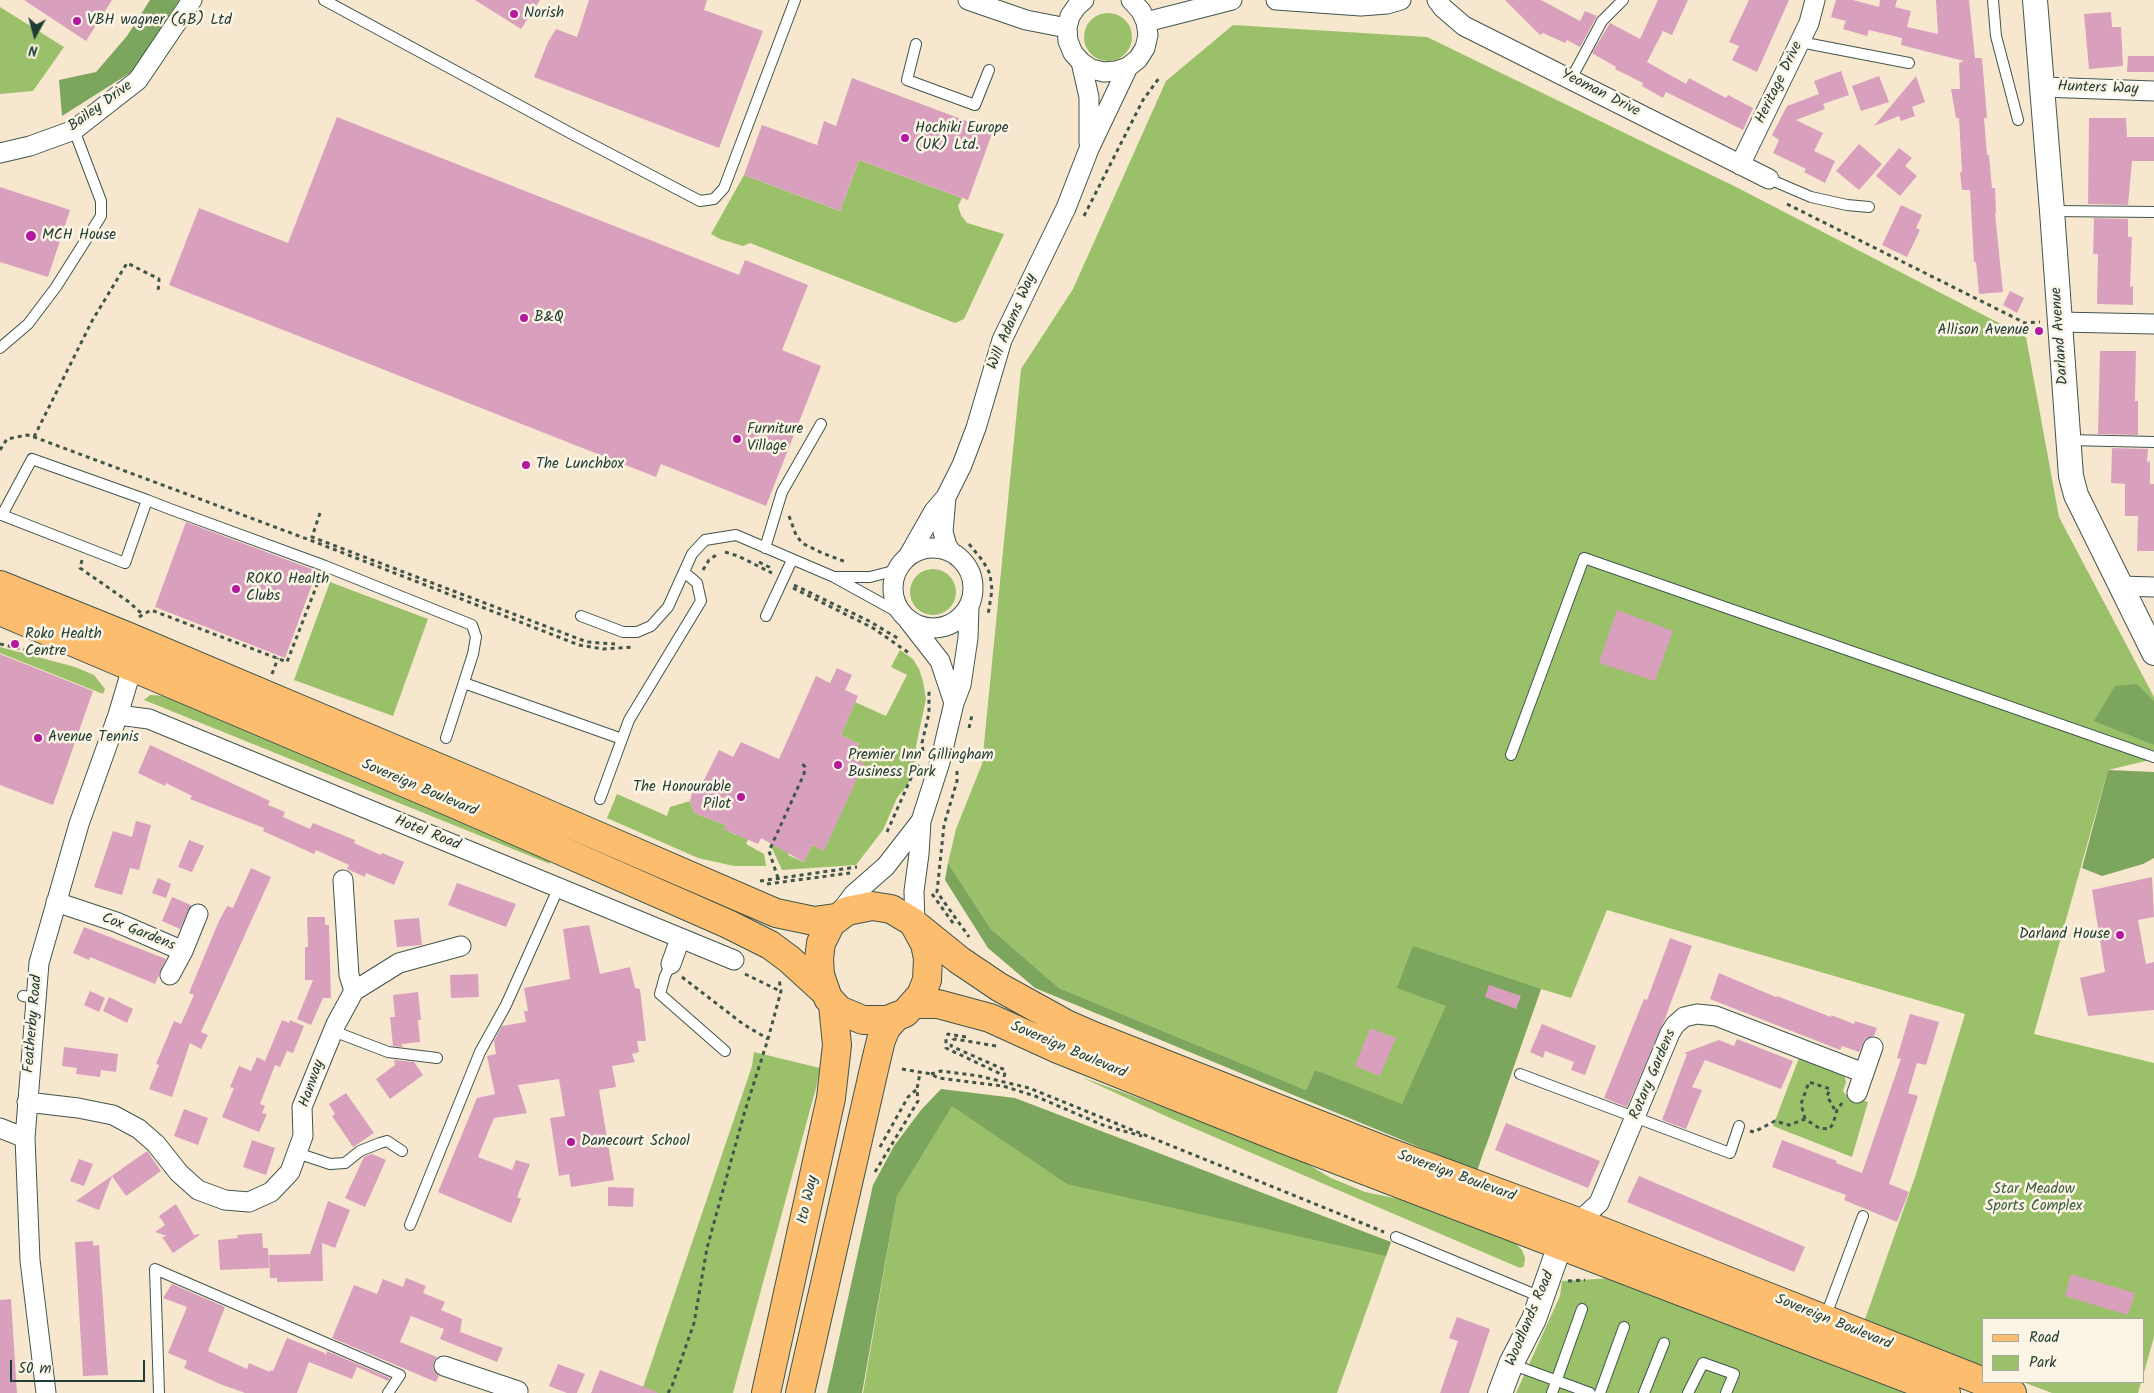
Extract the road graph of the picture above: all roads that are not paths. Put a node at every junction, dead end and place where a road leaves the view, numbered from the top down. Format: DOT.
graph roads {
  1 [pos="192,0"];
  2 [pos="324,0"];
  3 [pos="795,0"];
  4 [pos="968,0"];
  5 [pos="1084,0"];
  6 [pos="1131,0"];
  7 [pos="1232,0"];
  8 [pos="1276,0"];
  9 [pos="1401,0"];
  10 [pos="1437,0"];
  11 [pos="1623,0"];
  12 [pos="1815,0"];
  13 [pos="1993,0"];
  14 [pos="2035,0"];
  15 [pos="1146,22"];
  16 [pos="1067,28"];
  17 [pos="1800,42"];
  18 [pos="916,44"];
  19 [pos="1081,62"];
  20 [pos="1909,63"];
  21 [pos="1128,67"];
  22 [pos="989,70"];
  23 [pos="1571,80"];
  24 [pos="2042,87"];
  25 [pos="2154,91"];
  26 [pos="2018,120"];
  27 [pos="74,130"];
  28 [pos="1090,150"];
  29 [pos="0,153"];
  30 [pos="1740,165"];
  31 [pos="1769,179"];
  32 [pos="1869,207"];
  33 [pos="2052,211"];
  34 [pos="2154,212"];
  35 [pos="2059,322"];
  36 [pos="2154,324"];
  37 [pos="0,348"];
  38 [pos="821,424"];
  39 [pos="2068,440"];
  40 [pos="2154,442"];
  41 [pos="946,497"];
  42 [pos="147,500"];
  43 [pos="959,547"];
  44 [pos="765,548"];
  45 [pos="909,555"];
  46 [pos="792,560"];
  47 [pos="897,570"];
  48 [pos="684,572"];
  49 [pos="834,577"];
  50 [pos="0,585"];
  51 [pos="2120,586"];
  52 [pos="2154,587"];
  53 [pos="969,606"];
  54 [pos="0,611"];
  55 [pos="581,616"];
  56 [pos="766,616"];
  57 [pos="905,617"];
  58 [pos="2154,653"];
  59 [pos="132,668"];
  60 [pos="464,683"];
  61 [pos="954,703"];
  62 [pos="118,715"];
  63 [pos="446,738"];
  64 [pos="622,739"];
  65 [pos="1511,755"];
  66 [pos="2154,757"];
  67 [pos="600,799"];
  68 [pos="920,821"];
  69 [pos="343,880"];
  70 [pos="558,889"];
  71 [pos="56,902"];
  72 [pos="198,914"];
  73 [pos="836,918"];
  74 [pos="916,925"];
  75 [pos="680,939"];
  76 [pos="461,946"];
  77 [pos="183,951"];
  78 [pos="734,960"];
  79 [pos="671,964"];
  80 [pos="170,975"];
  81 [pos="354,991"];
  82 [pos="829,998"];
  83 [pos="904,1011"];
  84 [pos="333,1031"];
  85 [pos="1873,1047"];
  86 [pos="725,1051"];
  87 [pos="437,1058"];
  88 [pos="1864,1072"];
  89 [pos="1520,1074"];
  90 [pos="1857,1093"];
  91 [pos="27,1102"];
  92 [pos="1636,1118"];
  93 [pos="1739,1126"];
  94 [pos="0,1128"];
  95 [pos="25,1138"];
  96 [pos="402,1151"];
  97 [pos="297,1153"];
  98 [pos="1863,1216"];
  99 [pos="1578,1222"];
  100 [pos="410,1225"];
  101 [pos="1396,1237"];
  102 [pos="1560,1245"];
  103 [pos="1541,1297"];
  104 [pos="1582,1309"];
  105 [pos="1825,1319"];
  106 [pos="1624,1327"];
  107 [pos="1664,1343"];
  108 [pos="1511,1364"];
  109 [pos="444,1366"];
  110 [pos="1557,1381"];
  111 [pos="1982,1381"];
  112 [pos="1987,1383"];
  113 [pos="46,1393"];
  114 [pos="159,1393"];
  115 [pos="388,1393"];
  116 [pos="516,1393"];
  117 [pos="766,1393"];
  118 [pos="800,1393"];
  119 [pos="1500,1393"];
  120 [pos="1552,1393"];
  121 [pos="1590,1393"];
  122 [pos="1600,1393"];
  123 [pos="1644,1393"];
  124 [pos="1688,1393"];
  125 [pos="1726,1393"];
  126 [pos="1946,1393"];
  127 [pos="2012,1393"];
  1 -- 27 [label="street, Bailey Drive"];
  2 -- 3 [label="lane"];
  4 -- 16 [label="street"];
  5 -- 16 [label="street"];
  6 -- 15 [label="street"];
  7 -- 15 [label="street"];
  8 -- 9 [label="street"];
  10 -- 23 [label="street, Yeoman Drive"];
  11 -- 23 [label="lane"];
  12 -- 17 [label="street, Heritage Drive"];
  13 -- 26 [label="lane"];
  14 -- 24 [label="street, Darland Avenue"];
  15 -- 21 [label="street, Will Adams Way"];
  16 -- 19 [label="street, Will Adams Way"];
  17 -- 20 [label="lane"];
  17 -- 30 [label="street, Heritage Drive"];
  18 -- 22 [label="lane"];
  19 -- 21 [label="street"];
  19 -- 28 [label="street, Will Adams Way"];
  21 -- 28 [label="street, Will Adams Way"];
  23 -- 30 [label="street, Yeoman Drive"];
  24 -- 25 [label="street, Hunters Way"];
  24 -- 33 [label="street, Darland Avenue"];
  27 -- 29 [label="street, Bailey Drive"];
  27 -- 37 [label="lane"];
  28 -- 41 [label="street, Will Adams Way"];
  30 -- 31 [label="street, Yeoman Drive"];
  31 -- 32 [label="lane"];
  33 -- 34 [label="lane"];
  33 -- 35 [label="street, Darland Avenue"];
  35 -- 36 [label="street"];
  35 -- 39 [label="street, Darland Avenue"];
  38 -- 44 [label="lane"];
  39 -- 40 [label="lane"];
  39 -- 51 [label="street, Darland Avenue"];
  41 -- 43 [label="street, Will Adams Way"];
  41 -- 45 [label="street, Will Adams Way"];
  42 -- 42 [label="lane"];
  42 -- 60 [label="lane"];
  43 -- 45 [label="street"];
  43 -- 53 [label="street"];
  44 -- 46 [label="lane"];
  44 -- 48 [label="lane"];
  45 -- 47 [label="street"];
  46 -- 49 [label="lane"];
  46 -- 56 [label="lane"];
  47 -- 49 [label="lane"];
  47 -- 57 [label="street"];
  48 -- 55 [label="lane"];
  48 -- 64 [label="lane"];
  49 -- 57 [label="lane"];
  50 -- 73 [label="main road, Sovereign Boulevard"];
  51 -- 52 [label="street"];
  51 -- 58 [label="street, Darland Avenue"];
  53 -- 57 [label="street"];
  53 -- 61 [label="street"];
  54 -- 59 [label="main road, Sovereign Boulevard"];
  57 -- 61 [label="street"];
  59 -- 62 [label="street, Featherby Road"];
  59 -- 82 [label="main road, Sovereign Boulevard"];
  60 -- 63 [label="lane"];
  60 -- 64 [label="lane"];
  61 -- 68 [label="street"];
  62 -- 70 [label="street, Hotel Road"];
  62 -- 71 [label="street, Featherby Road"];
  64 -- 67 [label="lane"];
  65 -- 66 [label="lane"];
  68 -- 73 [label="street"];
  68 -- 74 [label="street"];
  69 -- 81 [label="street"];
  70 -- 75 [label="street, Hotel Road"];
  70 -- 100 [label="lane"];
  71 -- 77 [label="street, Cox Gardens"];
  71 -- 91 [label="street, Featherby Road"];
  72 -- 77 [label="street, Cox Gardens"];
  73 -- 74 [label="main road"];
  73 -- 82 [label="main road"];
  74 -- 83 [label="main road"];
  74 -- 99 [label="main road, Sovereign Boulevard"];
  75 -- 78 [label="street, Hotel Road"];
  75 -- 79 [label="street"];
  76 -- 81 [label="street"];
  77 -- 80 [label="street"];
  79 -- 86 [label="lane"];
  81 -- 84 [label="street, Hanway"];
  82 -- 83 [label="main road"];
  82 -- 117 [label="main road, Ito Way"];
  83 -- 102 [label="main road, Sovereign Boulevard"];
  83 -- 118 [label="main road"];
  84 -- 87 [label="lane"];
  84 -- 97 [label="street, Hanway"];
  85 -- 88 [label="street"];
  88 -- 90 [label="street"];
  88 -- 92 [label="street, Rotary Gardens"];
  89 -- 92 [label="lane"];
  91 -- 95 [label="street, Featherby Road"];
  91 -- 97 [label="street, Hanway"];
  92 -- 93 [label="lane"];
  92 -- 99 [label="street, Rotary Gardens"];
  94 -- 95 [label="street"];
  95 -- 113 [label="street, Featherby Road"];
  96 -- 97 [label="lane"];
  98 -- 105 [label="lane"];
  99 -- 102 [label="street, Woodlands Road"];
  99 -- 105 [label="main road, Sovereign Boulevard"];
  101 -- 103 [label="lane"];
  102 -- 103 [label="street, Woodlands Road"];
  102 -- 126 [label="main road, Sovereign Boulevard"];
  103 -- 108 [label="street, Woodlands Road"];
  104 -- 110 [label="lane"];
  105 -- 111 [label="main road, Sovereign Boulevard"];
  106 -- 122 [label="lane"];
  107 -- 123 [label="lane"];
  108 -- 110 [label="lane"];
  108 -- 119 [label="street, Woodlands Road"];
  109 -- 116 [label="street"];
  110 -- 120 [label="lane"];
  110 -- 121 [label="lane"];
  112 -- 127 [label="main road, Sovereign Boulevard"];
  114 -- 115 [label="lane"];
  124 -- 125 [label="lane"];
}
